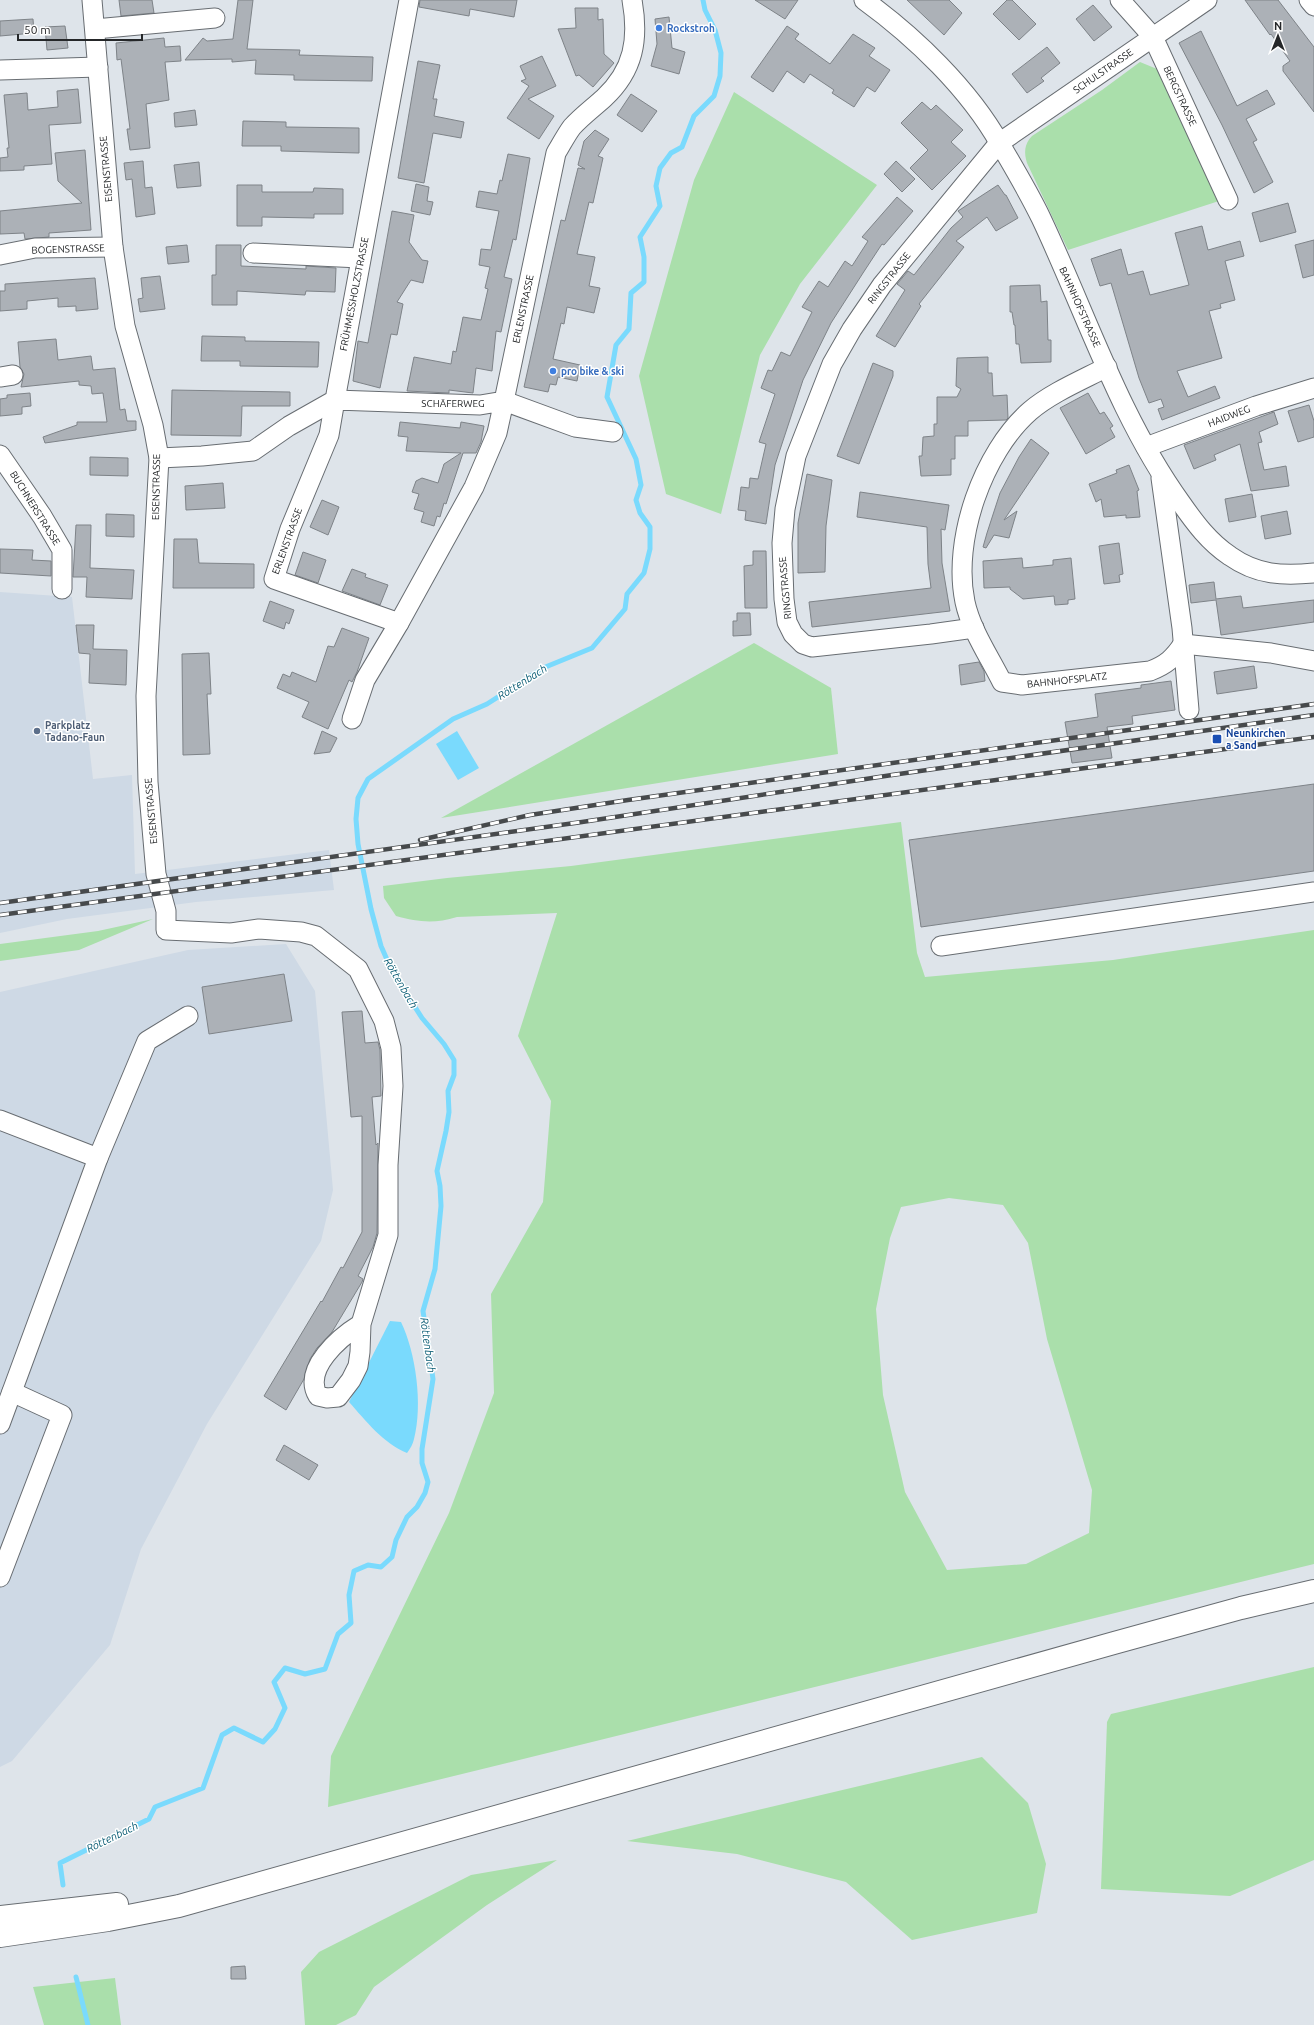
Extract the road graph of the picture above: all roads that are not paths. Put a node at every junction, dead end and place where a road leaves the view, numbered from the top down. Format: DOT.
graph roads {
  1 [pos="92,0"];
  2 [pos="409,0"];
  3 [pos="632,0"];
  4 [pos="864,0"];
  5 [pos="1120,0"];
  6 [pos="1207,0"];
  7 [pos="1309,0"];
  8 [pos="1314,6"];
  9 [pos="215,18"];
  10 [pos="95,29"];
  11 [pos="1153,36"];
  12 [pos="98,67"];
  13 [pos="0,70"];
  14 [pos="999,143"];
  15 [pos="1228,200"];
  16 [pos="113,247"];
  17 [pos="253,253"];
  18 [pos="0,255"];
  19 [pos="360,258"];
  20 [pos="1106,367"];
  21 [pos="1314,388"];
  22 [pos="335,400"];
  23 [pos="504,401"];
  24 [pos="613,432"];
  25 [pos="1146,447"];
  26 [pos="0,455"];
  27 [pos="159,458"];
  28 [pos="1160,474"];
  29 [pos="1314,573"];
  30 [pos="62,589"];
  31 [pos="398,623"];
  32 [pos="974,628"];
  33 [pos="1184,644"];
  34 [pos="1314,661"];
  35 [pos="1189,710"];
  36 [pos="352,719"];
  37 [pos="1314,892"];
  38 [pos="941,946"];
  39 [pos="188,1016"];
  40 [pos="0,1120"];
  41 [pos="98,1158"];
  42 [pos="361,1324"];
  43 [pos="12,1392"];
  44 [pos="0,1424"];
  45 [pos="0,1577"];
  46 [pos="1314,1591"];
  47 [pos="245,1887"];
  48 [pos="0,1917"];
  49 [pos="0,1936"];
  1 -- 10 [label="street, EISENSTRASSE"];
  2 -- 19 [label="street, FRÜHMESSHOLZSTRASSE"];
  3 -- 23 [label="street, ERLENSTRASSE"];
  4 -- 14 [label="street, BAHNHOFSTRASSE"];
  5 -- 11 [label="street, BERGSTRASSE"];
  6 -- 11 [label="street, SCHULSTRASSE"];
  7 -- 8 [label="street"];
  9 -- 10 [label="street"];
  10 -- 12 [label="street, EISENSTRASSE"];
  11 -- 14 [label="street, SCHULSTRASSE"];
  11 -- 15 [label="street, BERGSTRASSE"];
  12 -- 13 [label="street"];
  12 -- 16 [label="street, EISENSTRASSE"];
  14 -- 20 [label="street, BAHNHOFSTRASSE"];
  14 -- 32 [label="street, RINGSTRASSE"];
  16 -- 18 [label="street, BOGENSTRASSE"];
  16 -- 27 [label="street, EISENSTRASSE"];
  17 -- 19 [label="street"];
  19 -- 22 [label="street, FRÜHMESSHOLZSTRASSE"];
  20 -- 25 [label="street, BAHNHOFSTRASSE"];
  20 -- 32 [label="street"];
  21 -- 25 [label="street, HAIDWEG"];
  22 -- 23 [label="street, SCHÄFERWEG"];
  22 -- 27 [label="street"];
  22 -- 31 [label="street, ERLENSTRASSE"];
  23 -- 24 [label="street, SCHÄFERWEG"];
  23 -- 31 [label="street, ERLENSTRASSE"];
  25 -- 28 [label="street, BAHNHOFSTRASSE"];
  26 -- 30 [label="street, BUCHNERSTRASSE"];
  27 -- 42 [label="street, EISENSTRASSE"];
  28 -- 29 [label="street, BAHNHOFSTRASSE"];
  28 -- 33 [label="street"];
  31 -- 36 [label="street, ERLENSTRASSE"];
  32 -- 33 [label="street, BAHNHOFSPLATZ"];
  33 -- 34 [label="street"];
  33 -- 35 [label="street"];
  37 -- 38 [label="street"];
  39 -- 41 [label="street"];
  40 -- 41 [label="street"];
  41 -- 43 [label="street"];
  43 -- 44 [label="street"];
  43 -- 45 [label="street"];
  46 -- 47 [label="main road"];
  47 -- 48 [label="main road"];
  47 -- 49 [label="main road"];
}
